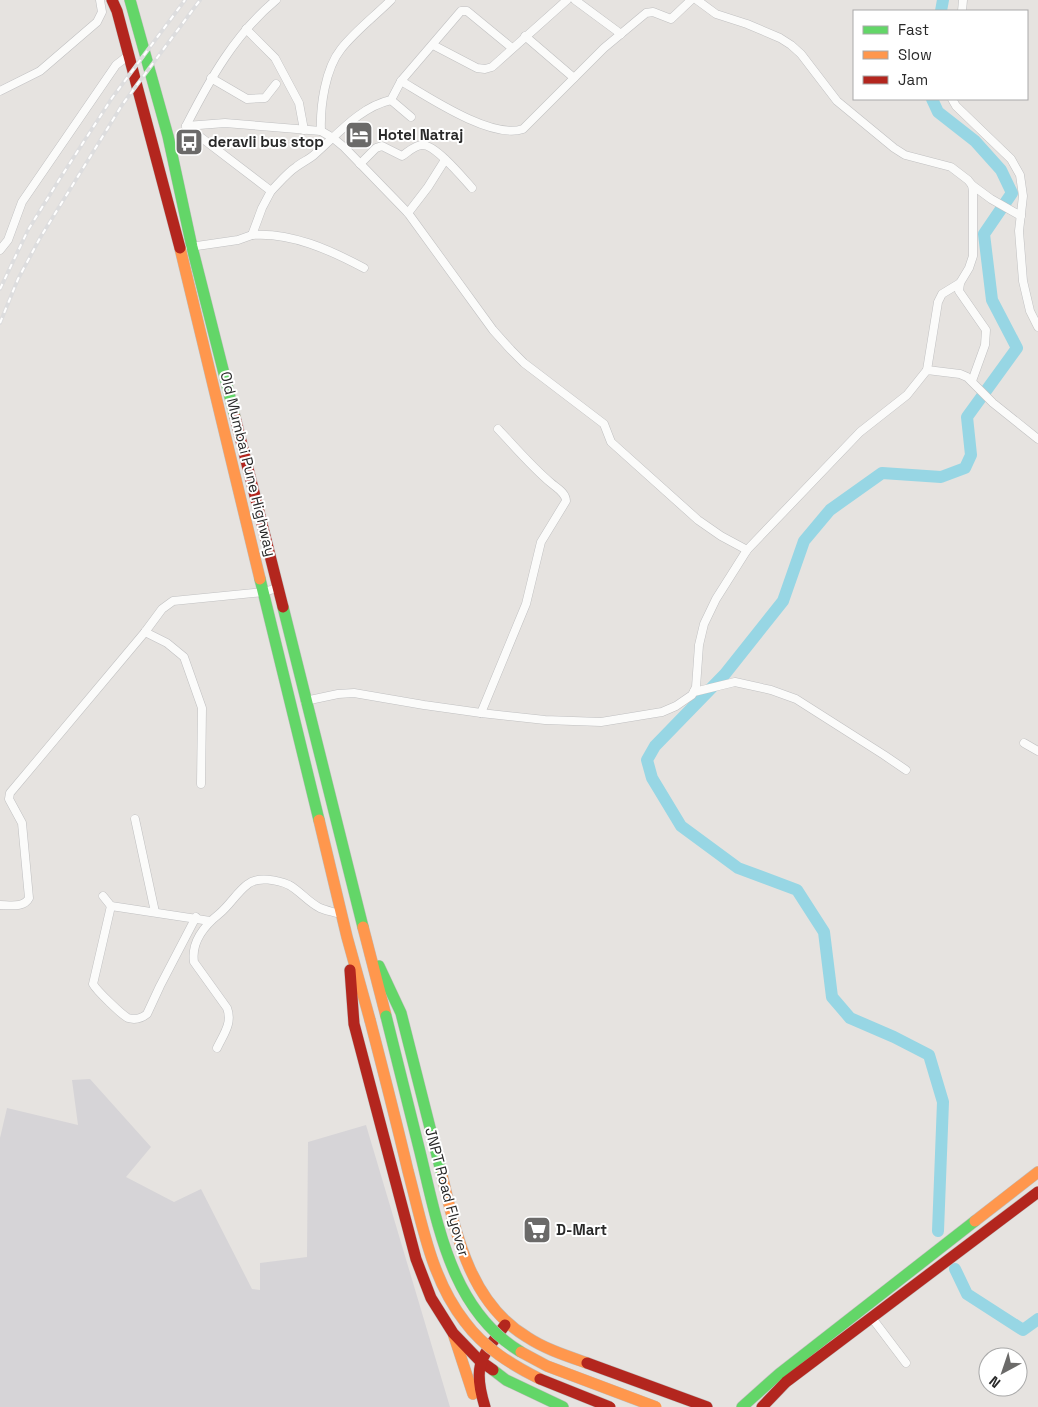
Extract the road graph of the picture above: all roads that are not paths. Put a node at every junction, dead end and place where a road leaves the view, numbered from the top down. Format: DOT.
graph roads {
  1 [pos="100,0"];
  2 [pos="112,0"];
  3 [pos="130,0"];
  4 [pos="276,0"];
  5 [pos="391,0"];
  6 [pos="567,0"];
  7 [pos="575,0"];
  8 [pos="691,0"];
  9 [pos="697,0"];
  10 [pos="246,29"];
  11 [pos="621,34"];
  12 [pos="525,36"];
  13 [pos="433,44"];
  14 [pos="512,48"];
  15 [pos="129,55"];
  16 [pos="211,78"];
  17 [pos="574,78"];
  18 [pos="401,81"];
  19 [pos="276,84"];
  20 [pos="0,91"];
  21 [pos="391,100"];
  22 [pos="953,100"];
  23 [pos="411,117"];
  24 [pos="186,126"];
  25 [pos="304,130"];
  26 [pos="321,131"];
  27 [pos="333,138"];
  28 [pos="170,142"];
  29 [pos="154,146"];
  30 [pos="445,160"];
  31 [pos="360,164"];
  32 [pos="972,185"];
  33 [pos="472,188"];
  34 [pos="271,191"];
  35 [pos="408,213"];
  36 [pos="1021,216"];
  37 [pos="252,234"];
  38 [pos="192,247"];
  39 [pos="180,248"];
  40 [pos="0,250"];
  41 [pos="364,268"];
  42 [pos="960,283"];
  43 [pos="1038,327"];
  44 [pos="927,370"];
  45 [pos="974,383"];
  46 [pos="498,429"];
  47 [pos="1038,438"];
  48 [pos="747,550"];
  49 [pos="277,588"];
  50 [pos="264,592"];
  51 [pos="145,632"];
  52 [pos="697,691"];
  53 [pos="306,701"];
  54 [pos="482,713"];
  55 [pos="1024,743"];
  56 [pos="1038,751"];
  57 [pos="906,770"];
  58 [pos="202,784"];
  59 [pos="135,819"];
  60 [pos="103,896"];
  61 [pos="0,905"];
  62 [pos="111,906"];
  63 [pos="155,912"];
  64 [pos="342,915"];
  65 [pos="196,917"];
  66 [pos="210,921"];
  67 [pos="364,934"];
  68 [pos="347,937"];
  69 [pos="217,1048"];
  70 [pos="1038,1172"];
  71 [pos="1038,1192"];
  72 [pos="872,1318"];
  73 [pos="507,1322"];
  74 [pos="453,1332"];
  75 [pos="479,1360"];
  76 [pos="906,1363"];
  77 [pos="786,1382"];
  78 [pos="700,1406"];
  79 [pos="477,1407"];
  80 [pos="485,1407"];
  81 [pos="564,1407"];
  82 [pos="610,1407"];
  83 [pos="656,1407"];
  84 [pos="742,1407"];
  85 [pos="762,1407"];
  86 [pos="777,1407"];
  1 -- 20 [label="street"];
  2 -- 15 [label="highway, Old Mumbai Pune Highway"];
  3 -- 28 [label="highway, Old Mumbai Pune Highway"];
  4 -- 10 [label="street"];
  5 -- 26 [label="street"];
  6 -- 12 [label="street"];
  7 -- 11 [label="street"];
  8 -- 11 [label="street"];
  9 -- 32 [label="street"];
  10 -- 16 [label="street"];
  10 -- 25 [label="street"];
  11 -- 17 [label="street"];
  12 -- 14 [label="street"];
  12 -- 17 [label="street"];
  13 -- 14 [label="street"];
  13 -- 14 [label="street"];
  13 -- 18 [label="street"];
  15 -- 29 [label="highway, Old Mumbai Pune Highway"];
  15 -- 40 [label="street"];
  16 -- 19 [label="street"];
  16 -- 24 [label="street"];
  17 -- 18 [label="street"];
  18 -- 21 [label="street"];
  21 -- 23 [label="street"];
  21 -- 27 [label="street"];
  22 -- 36 [label="street"];
  24 -- 25 [label="street"];
  24 -- 34 [label="street"];
  25 -- 26 [label="street"];
  26 -- 27 [label="street"];
  27 -- 31 [label="street"];
  27 -- 34 [label="street"];
  28 -- 29 [label="highway"];
  28 -- 38 [label="highway, Old Mumbai Pune Highway"];
  29 -- 39 [label="highway, Old Mumbai Pune Highway"];
  30 -- 31 [label="street"];
  30 -- 33 [label="street"];
  30 -- 35 [label="street"];
  31 -- 35 [label="street"];
  32 -- 36 [label="street"];
  32 -- 42 [label="street"];
  34 -- 37 [label="street"];
  35 -- 48 [label="street"];
  36 -- 43 [label="street"];
  37 -- 38 [label="street"];
  37 -- 41 [label="street"];
  38 -- 39 [label="street"];
  38 -- 49 [label="highway, Old Mumbai Pune Highway"];
  39 -- 50 [label="highway, Old Mumbai Pune Highway"];
  42 -- 44 [label="street"];
  42 -- 45 [label="street"];
  44 -- 45 [label="street"];
  44 -- 48 [label="street"];
  45 -- 47 [label="street"];
  46 -- 54 [label="street"];
  48 -- 52 [label="street"];
  49 -- 50 [label="street"];
  49 -- 53 [label="highway, Old Mumbai Pune Highway"];
  50 -- 51 [label="street"];
  50 -- 64 [label="highway, Old Mumbai Pune Highway"];
  51 -- 58 [label="street"];
  51 -- 61 [label="street"];
  52 -- 54 [label="street"];
  52 -- 57 [label="street"];
  53 -- 54 [label="street"];
  53 -- 67 [label="highway, Old Mumbai Pune Highway"];
  55 -- 56 [label="street"];
  59 -- 63 [label="street"];
  60 -- 62 [label="street"];
  62 -- 63 [label="street"];
  62 -- 65 [label="street"];
  63 -- 65 [label="street"];
  64 -- 66 [label="street"];
  64 -- 68 [label="highway, Old Mumbai Pune Highway"];
  65 -- 66 [label="street"];
  66 -- 69 [label="street"];
  67 -- 73 [label="highway"];
  67 -- 83 [label="highway, JNPT Road Flyover, bridge"];
  68 -- 74 [label="highway"];
  68 -- 82 [label="highway, JNPT Road Flyover, bridge"];
  70 -- 84 [label="highway"];
  71 -- 72 [label="highway"];
  72 -- 76 [label="street"];
  72 -- 77 [label="highway"];
  73 -- 75 [label="highway"];
  73 -- 78 [label="highway"];
  74 -- 75 [label="highway"];
  74 -- 79 [label="highway"];
  75 -- 80 [label="highway"];
  75 -- 81 [label="highway"];
  77 -- 85 [label="highway"];
  77 -- 86 [label="highway"];
}
